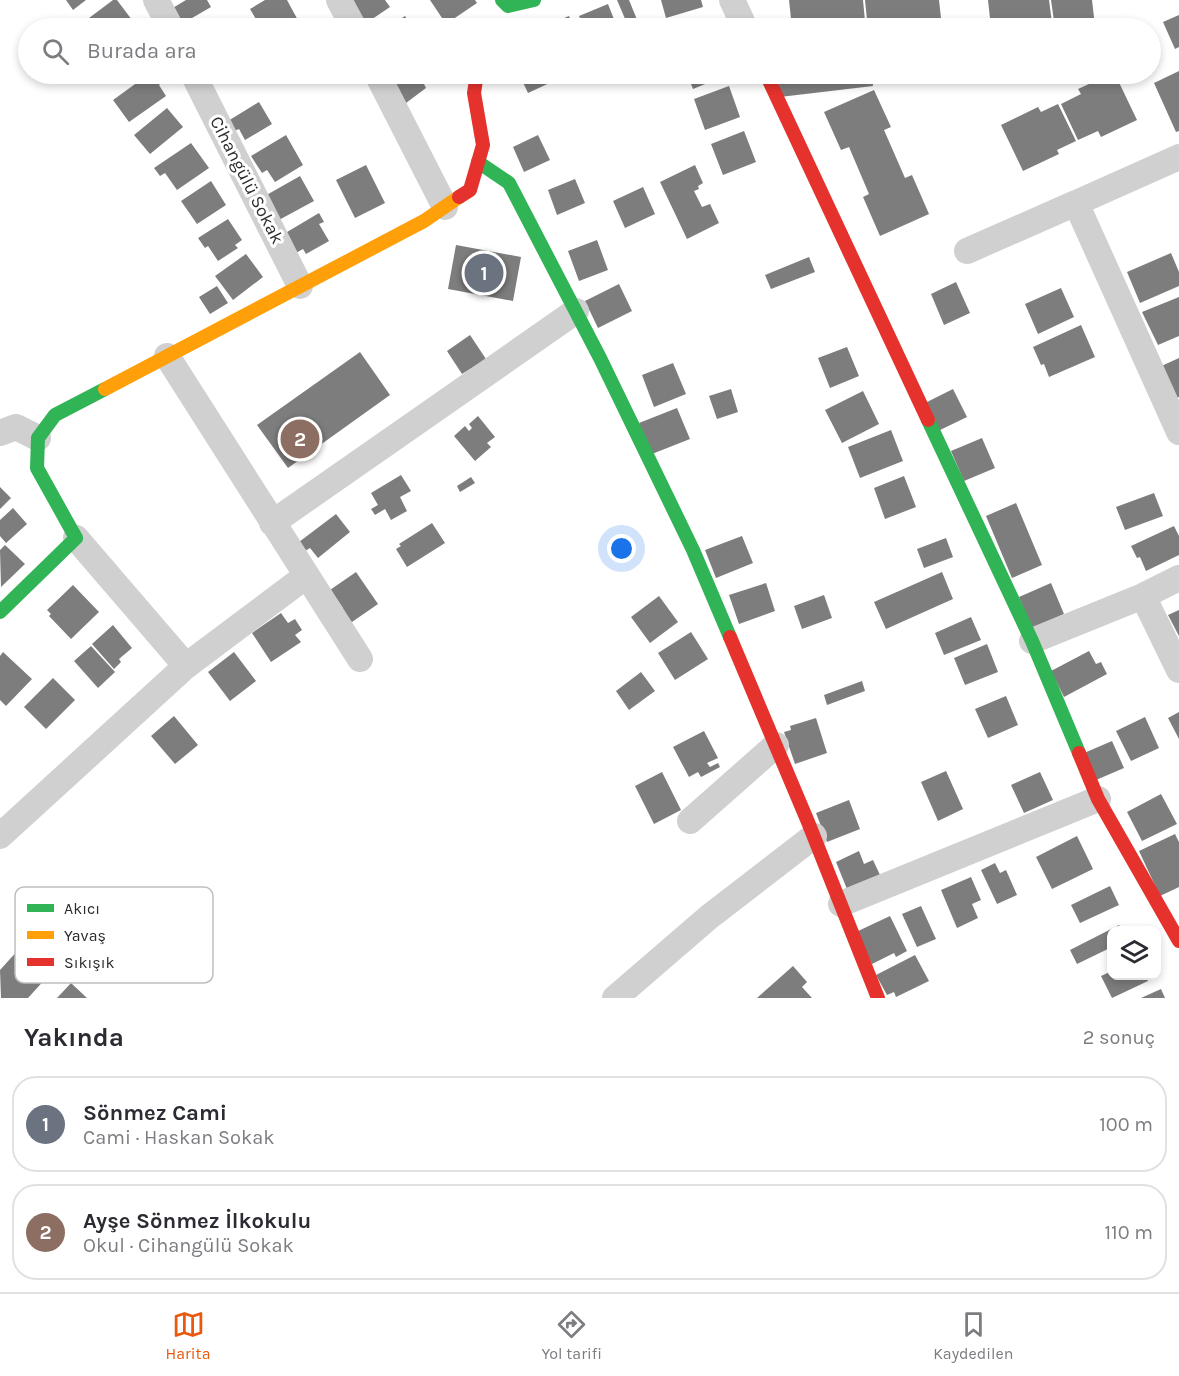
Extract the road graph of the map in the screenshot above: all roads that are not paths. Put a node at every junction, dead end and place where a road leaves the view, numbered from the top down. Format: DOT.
graph roads {
  1 [pos="156,0"];
  2 [pos="339,0"];
  3 [pos="534,0"];
  4 [pos="732,0"];
  5 [pos="506,8"];
  6 [pos="166,18"];
  7 [pos="349,18"];
  8 [pos="740,18"];
  9 [pos="198,84"];
  10 [pos="382,84"];
  11 [pos="475,84"];
  12 [pos="771,84"];
  13 [pos="1179,157"];
  14 [pos="478,162"];
  15 [pos="1076,203"];
  16 [pos="446,207"];
  17 [pos="967,251"];
  18 [pos="300,286"];
  19 [pos="576,311"];
  20 [pos="167,356"];
  21 [pos="1179,432"];
  22 [pos="0,433"];
  23 [pos="38,438"];
  24 [pos="272,523"];
  25 [pos="76,538"];
  26 [pos="306,576"];
  27 [pos="1179,578"];
  28 [pos="1143,596"];
  29 [pos="0,612"];
  30 [pos="1032,641"];
  31 [pos="360,659"];
  32 [pos="186,666"];
  33 [pos="1179,670"];
  34 [pos="776,745"];
  35 [pos="1098,799"];
  36 [pos="690,821"];
  37 [pos="0,836"];
  38 [pos="814,836"];
  39 [pos="841,904"];
  40 [pos="1171,907"];
  41 [pos="1179,941"];
  42 [pos="615,998"];
  43 [pos="878,998"];
  1 -- 6 [label="street"];
  2 -- 7 [label="street"];
  3 -- 5 [label="street"];
  4 -- 8 [label="street"];
  9 -- 18 [label="street, Cihangülü Sokak"];
  10 -- 16 [label="street"];
  11 -- 14 [label="street"];
  12 -- 30 [label="street"];
  13 -- 15 [label="street"];
  14 -- 16 [label="street"];
  14 -- 19 [label="street"];
  15 -- 17 [label="street"];
  15 -- 21 [label="street"];
  16 -- 18 [label="street"];
  18 -- 20 [label="street"];
  19 -- 24 [label="street"];
  19 -- 34 [label="street"];
  20 -- 23 [label="street"];
  20 -- 24 [label="street"];
  22 -- 23 [label="street"];
  23 -- 25 [label="street"];
  24 -- 26 [label="street"];
  25 -- 29 [label="street"];
  25 -- 32 [label="street"];
  26 -- 31 [label="street"];
  26 -- 32 [label="street"];
  27 -- 28 [label="street"];
  28 -- 30 [label="street"];
  28 -- 33 [label="street"];
  30 -- 35 [label="street"];
  32 -- 37 [label="street"];
  34 -- 36 [label="street"];
  34 -- 38 [label="street"];
  35 -- 39 [label="street"];
  35 -- 40 [label="street"];
  38 -- 39 [label="street"];
  38 -- 42 [label="street"];
  39 -- 43 [label="street"];
  40 -- 41 [label="street"];
}
